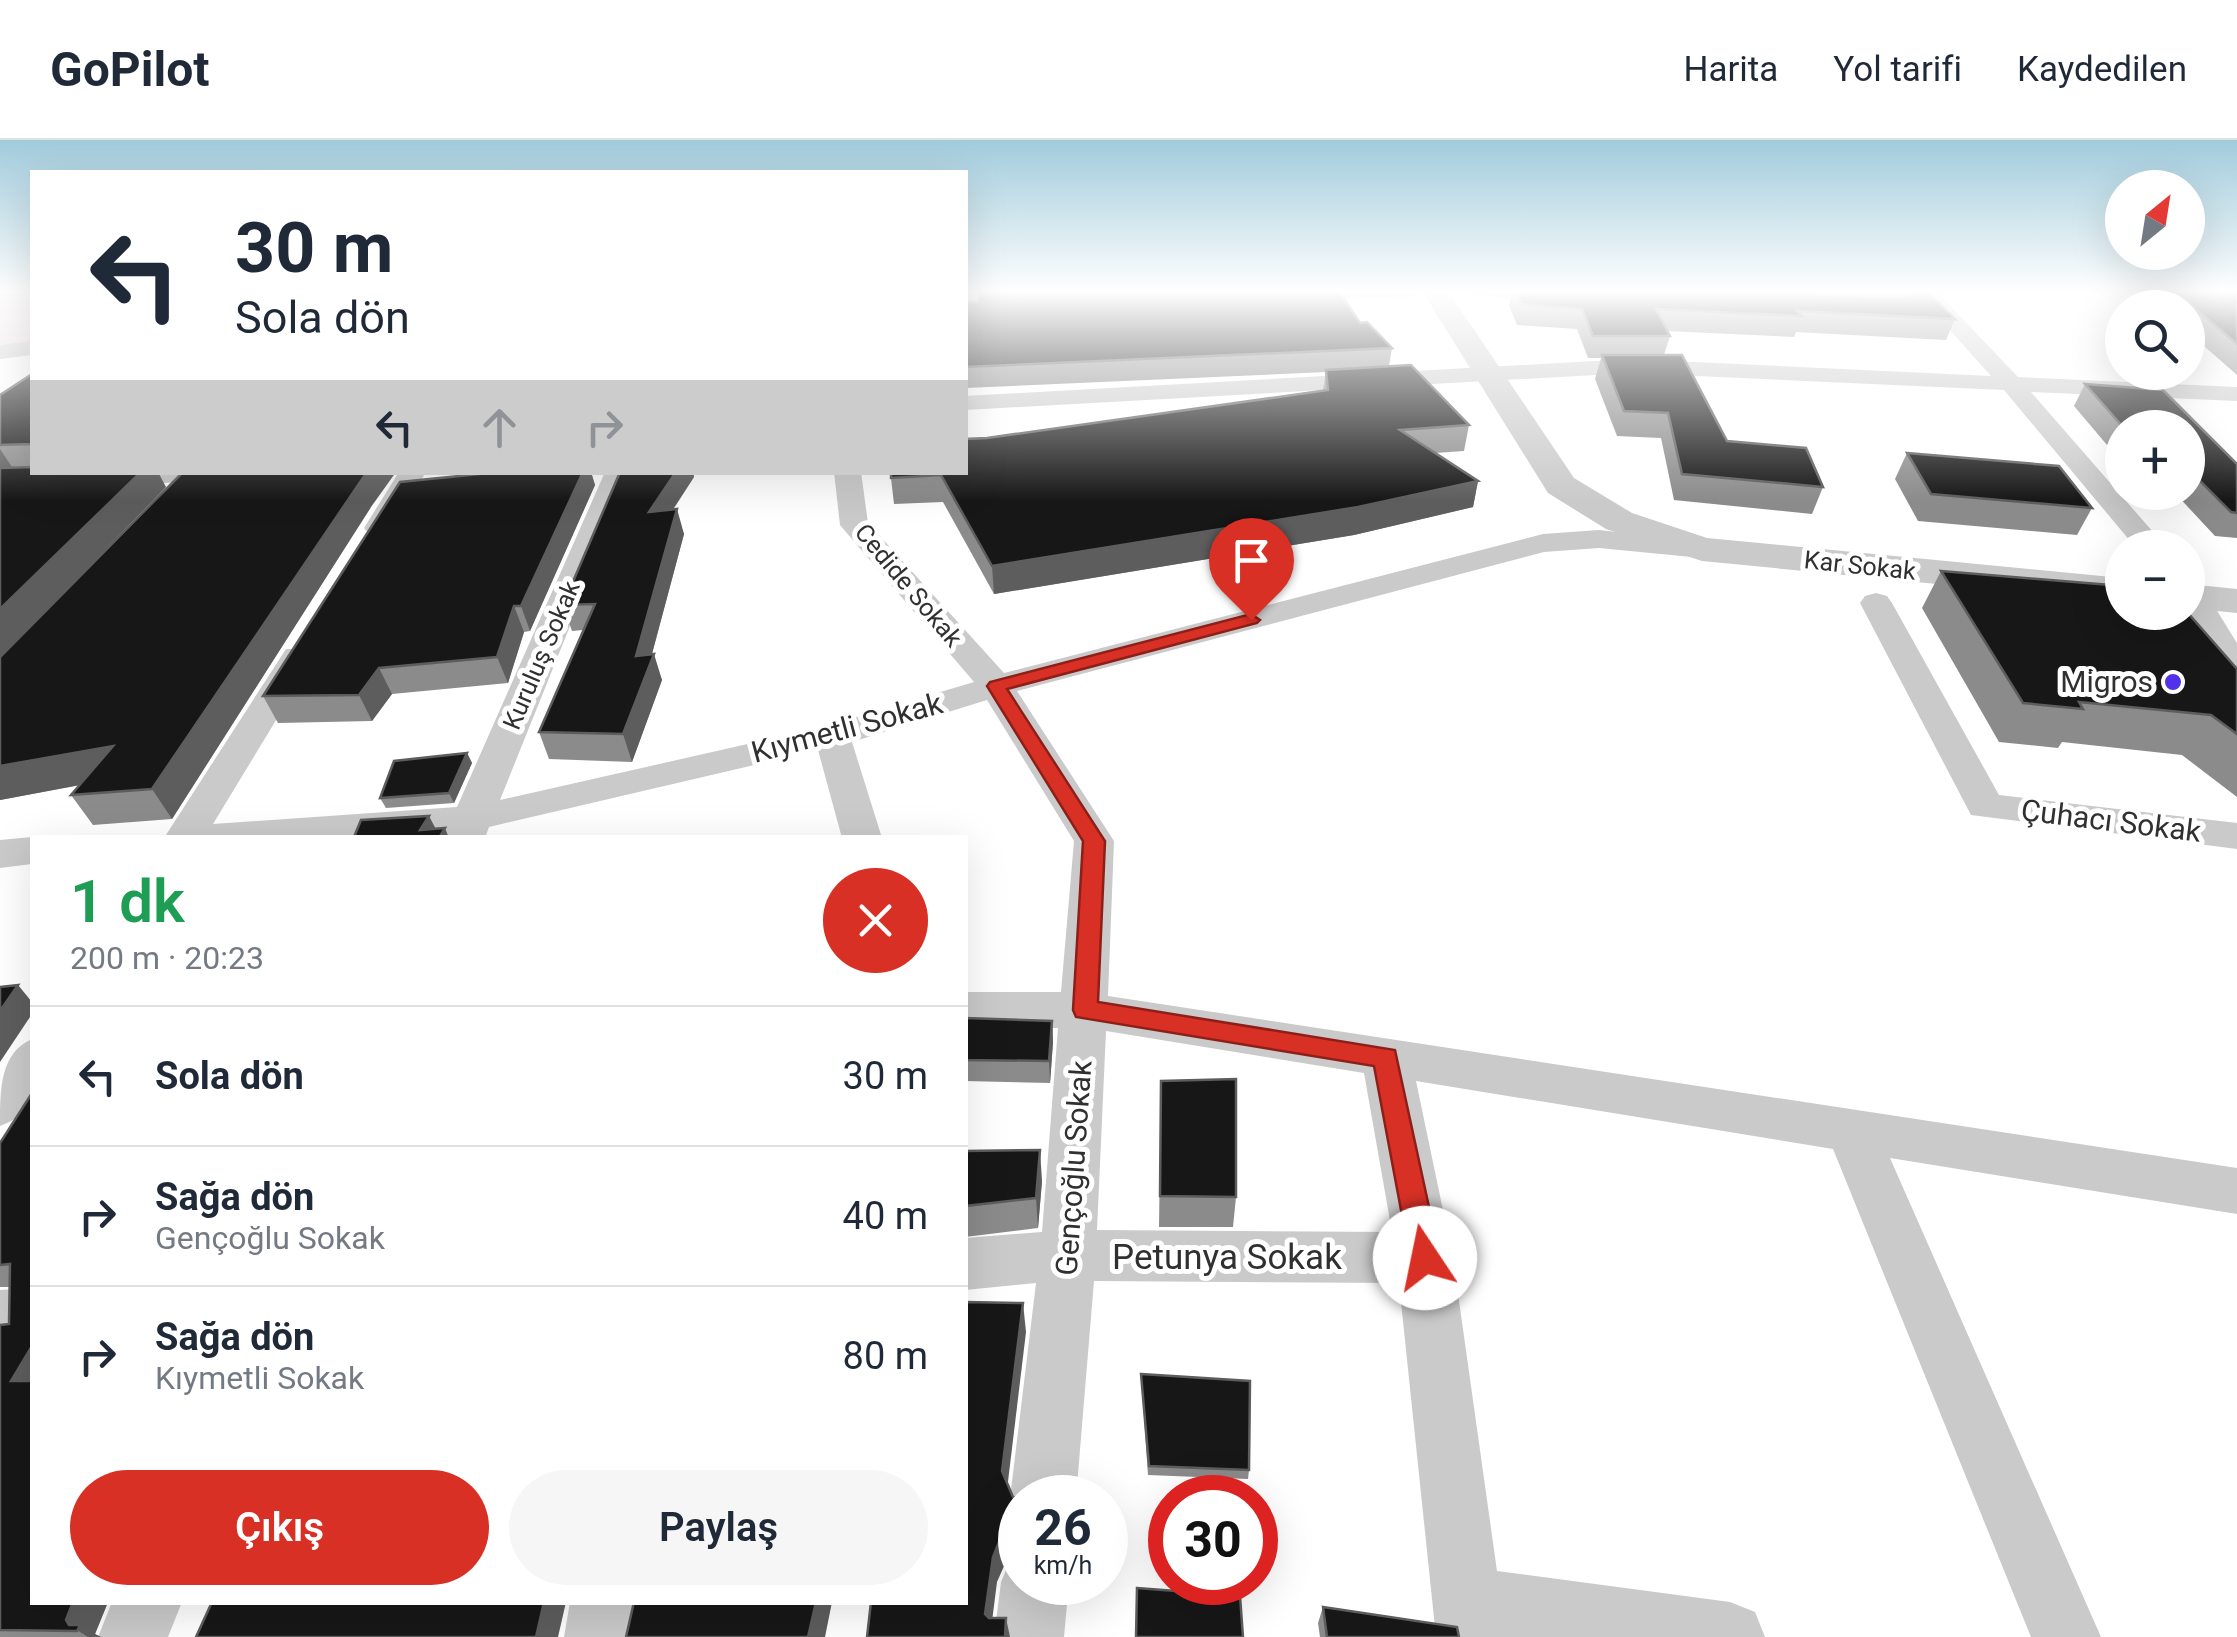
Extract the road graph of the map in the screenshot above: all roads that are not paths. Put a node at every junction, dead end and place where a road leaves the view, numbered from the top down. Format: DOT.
graph roads {
  1 [pos="1483,361"];
  2 [pos="1989,361"];
  3 [pos="1492,374"];
  4 [pos="2009,381"];
  5 [pos="2237,394"];
  6 [pos="968,403"];
  7 [pos="168,475"];
  8 [pos="205,475"];
  9 [pos="412,475"];
  10 [pos="618,475"];
  11 [pos="847,475"];
  12 [pos="70,480"];
  13 [pos="1561,485"];
  14 [pos="172,502"];
  15 [pos="2137,530"];
  16 [pos="1599,538"];
  17 [pos="1543,543"];
  18 [pos="1702,549"];
  19 [pos="361,556"];
  20 [pos="2105,588"];
  21 [pos="2205,596"];
  22 [pos="2237,601"];
  23 [pos="1876,603"];
  24 [pos="2205,621"];
  25 [pos="320,622"];
  26 [pos="2237,666"];
  27 [pos="996,686"];
  28 [pos="832,736"];
  29 [pos="467,828"];
  30 [pos="186,835"];
  31 [pos="283,835"];
  32 [pos="861,835"];
  33 [pos="2237,836"];
  34 [pos="30,851"];
  35 [pos="0,854"];
  36 [pos="968,1010"];
  37 [pos="1085,1010"];
  38 [pos="1386,1057"];
  39 [pos="30,1061"];
  40 [pos="0,1105"];
  41 [pos="1852,1130"];
  42 [pos="2237,1191"];
  43 [pos="1068,1255"];
  44 [pos="1425,1258"];
  45 [pos="968,1264"];
  46 [pos="30,1315"];
  47 [pos="0,1316"];
  48 [pos="1045,1475"];
  49 [pos="147,1605"];
  50 [pos="604,1605"];
  51 [pos="1032,1605"];
  52 [pos="1469,1619"];
  53 [pos="133,1637"];
  54 [pos="599,1637"];
  55 [pos="1029,1637"];
  56 [pos="1730,1637"];
  57 [pos="2066,1637"];
  1 -- 3 [label="street"];
  2 -- 4 [label="street"];
  3 -- 4 [label="street"];
  3 -- 6 [label="street"];
  3 -- 13 [label="street"];
  4 -- 5 [label="street"];
  4 -- 15 [label="street"];
  7 -- 12 [label="street"];
  8 -- 14 [label="street"];
  9 -- 19 [label="street"];
  10 -- 29 [label="street, Kuruluş Sokak"];
  11 -- 27 [label="street, Cedide Sokak"];
  13 -- 17 [label="street"];
  13 -- 18 [label="street"];
  16 -- 17 [label="street, Kıymetli Sokak"];
  16 -- 18 [label="street, Kar Sokak"];
  17 -- 27 [label="street, Kıymetli Sokak"];
  18 -- 20 [label="street, Kar Sokak"];
  21 -- 22 [label="street"];
  23 -- 33 [label="street, Çuhacı Sokak"];
  24 -- 26 [label="street"];
  25 -- 30 [label="street"];
  27 -- 28 [label="street, Kıymetli Sokak"];
  27 -- 37 [label="street, Gençoğlu Sokak"];
  28 -- 29 [label="street, Kıymetli Sokak"];
  28 -- 32 [label="street"];
  29 -- 31 [label="street, Kıymetli Sokak"];
  34 -- 35 [label="street"];
  36 -- 37 [label="street"];
  37 -- 38 [label="street"];
  37 -- 43 [label="street, Gençoğlu Sokak"];
  38 -- 41 [label="street"];
  38 -- 44 [label="street"];
  39 -- 40 [label="street"];
  41 -- 42 [label="street"];
  41 -- 57 [label="street"];
  43 -- 44 [label="street, Petunya Sokak"];
  43 -- 45 [label="street, Petunya Sokak"];
  43 -- 48 [label="street, Gençoğlu Sokak"];
  44 -- 52 [label="street"];
  46 -- 47 [label="street"];
  49 -- 53 [label="street"];
  50 -- 54 [label="street"];
  51 -- 55 [label="street"];
  52 -- 56 [label="street"];
}
